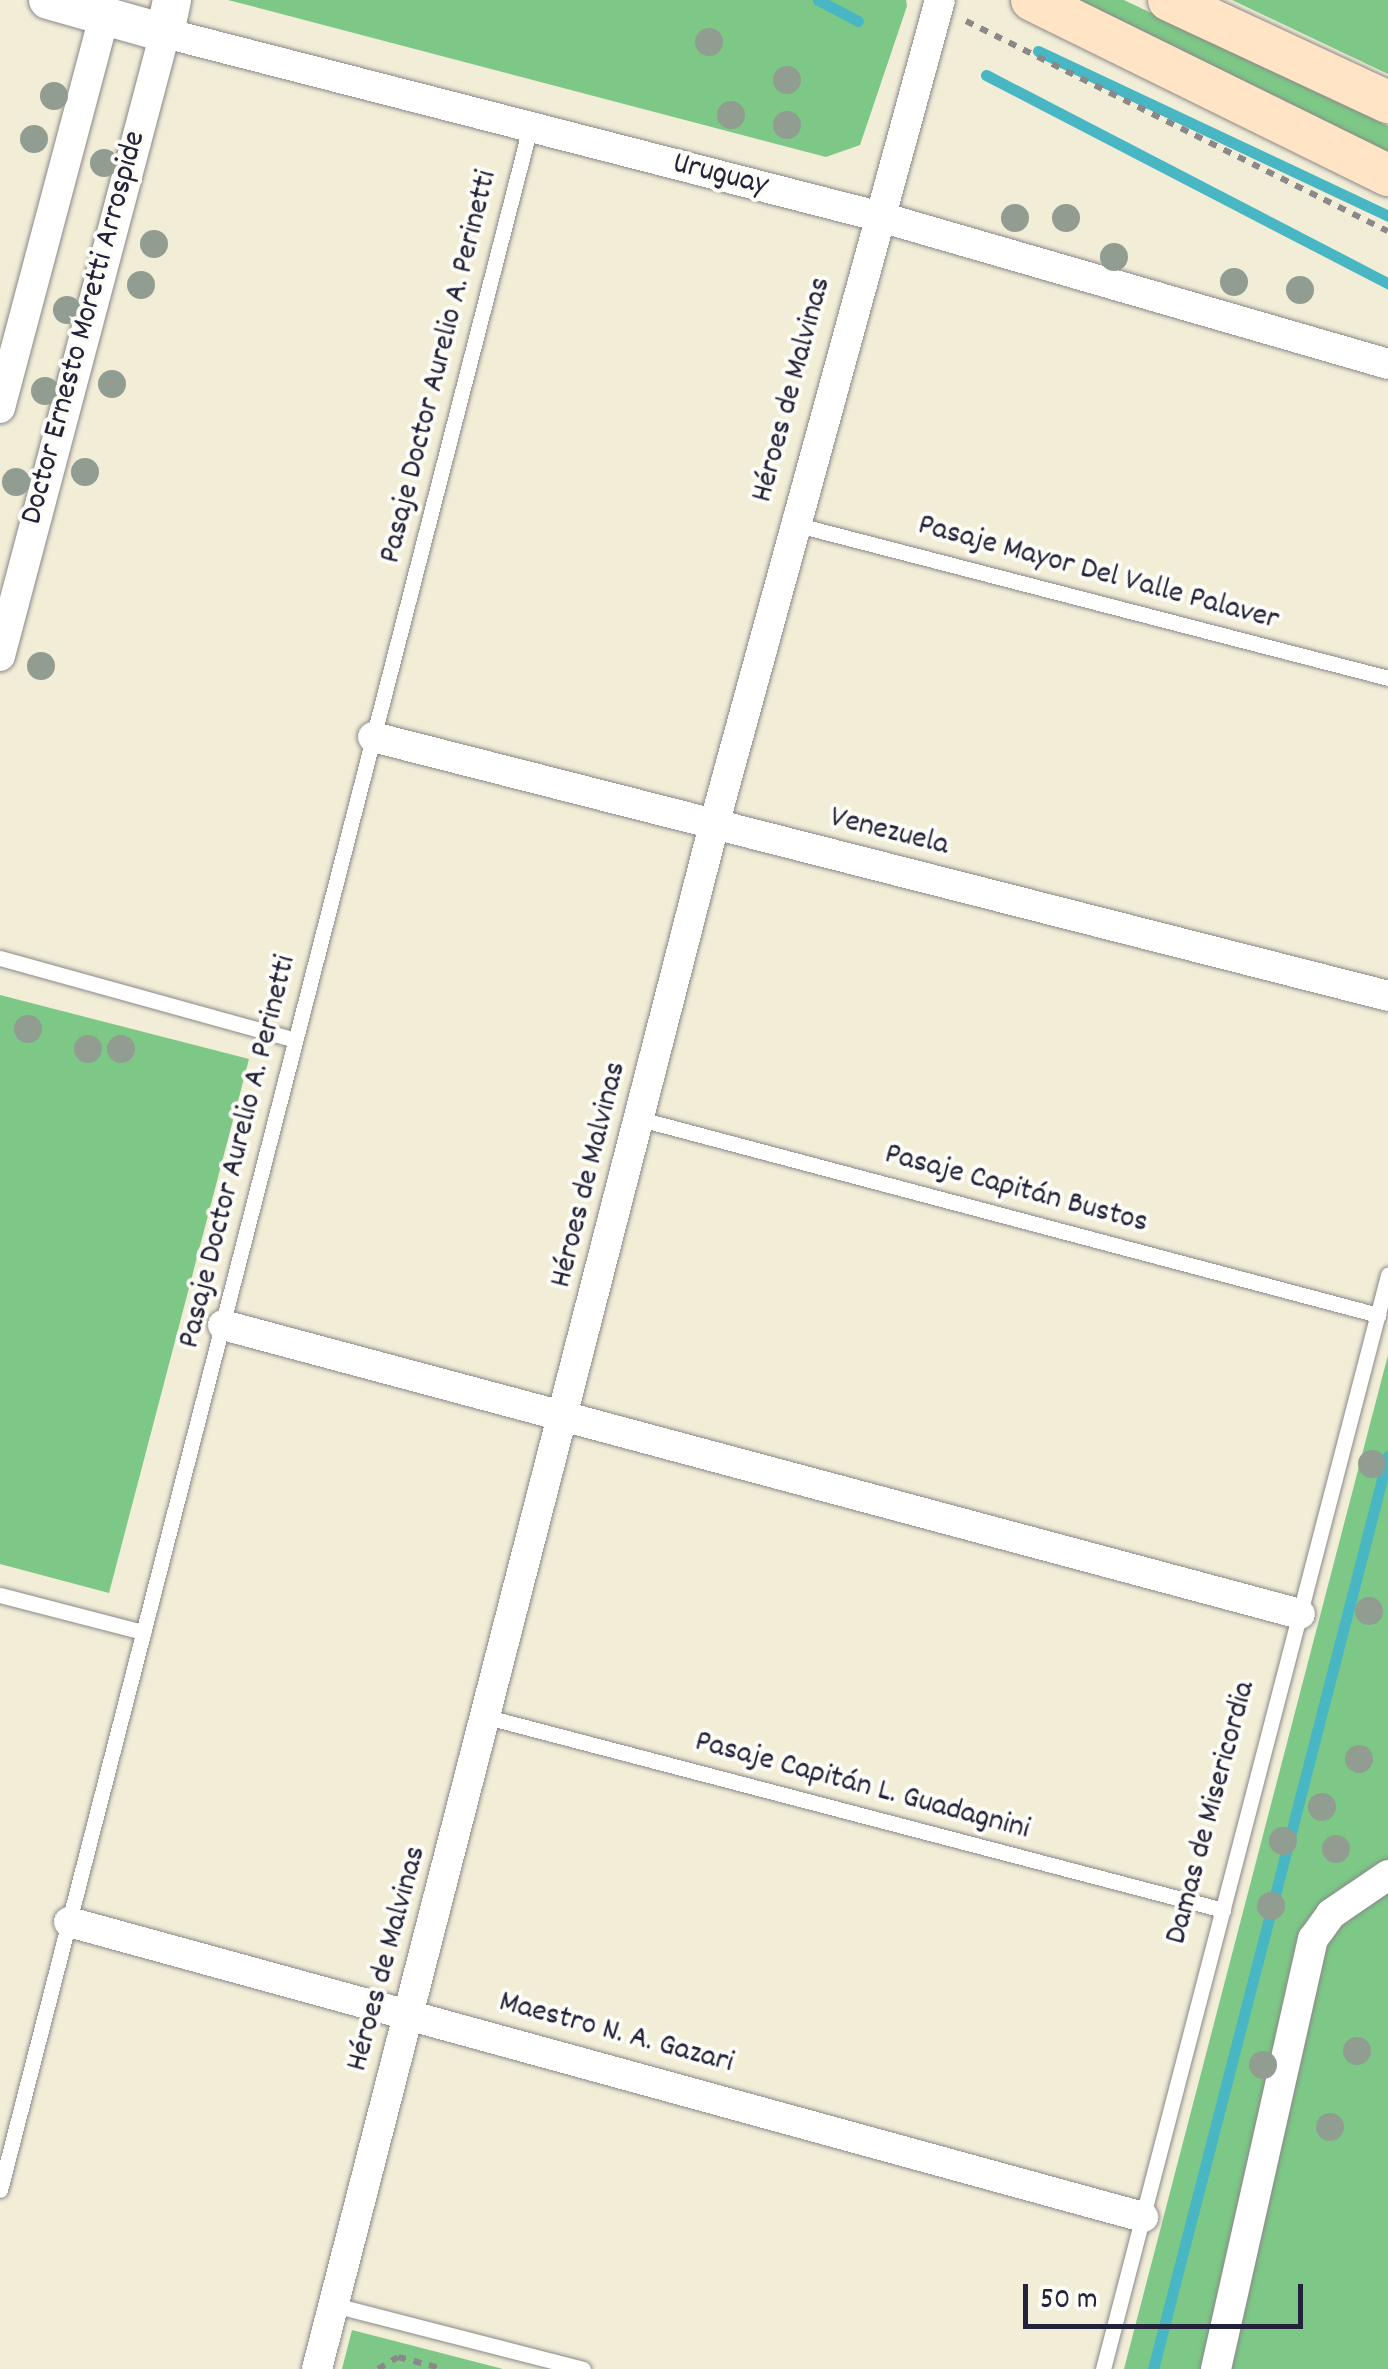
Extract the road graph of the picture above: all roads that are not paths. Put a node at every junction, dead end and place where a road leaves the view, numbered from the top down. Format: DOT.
graph roads {
  1 [pos="48,0"];
  2 [pos="1032,0"];
  3 [pos="1169,0"];
  4 [pos="939,3"];
  5 [pos="106,8"];
  6 [pos="168,17"];
  7 [pos="1388,102"];
  8 [pos="530,127"];
  9 [pos="1388,175"];
  10 [pos="877,216"];
  11 [pos="7,356"];
  12 [pos="1388,364"];
  13 [pos="0,408"];
  14 [pos="794,524"];
  15 [pos="0,656"];
  16 [pos="1388,678"];
  17 [pos="373,737"];
  18 [pos="714,825"];
  19 [pos="0,958"];
  20 [pos="1388,996"];
  21 [pos="296,1040"];
  22 [pos="640,1119"];
  23 [pos="1388,1275"];
  24 [pos="1378,1315"];
  25 [pos="223,1325"];
  26 [pos="566,1417"];
  27 [pos="0,1595"];
  28 [pos="1300,1614"];
  29 [pos="143,1632"];
  30 [pos="487,1718"];
  31 [pos="1388,1874"];
  32 [pos="1223,1910"];
  33 [pos="69,1922"];
  34 [pos="410,2013"];
  35 [pos="0,2190"];
  36 [pos="1143,2216"];
  37 [pos="334,2306"];
  38 [pos="317,2369"];
  39 [pos="583,2369"];
  40 [pos="1104,2369"];
  41 [pos="1216,2369"];
  1 -- 5 [label="street, Uruguay"];
  2 -- 9 [label="main road"];
  3 -- 7 [label="main road"];
  4 -- 10 [label="street, Héroes de Malvinas"];
  5 -- 6 [label="street, Uruguay"];
  5 -- 11 [label="street, Doctor Ernesto Moretti Arrospide"];
  6 -- 8 [label="street, Uruguay"];
  6 -- 15 [label="street, Doctor Ernesto Moretti Arrospide"];
  8 -- 10 [label="street, Uruguay"];
  8 -- 17 [label="lane, Pasaje Doctor Aurelio A. Perinetti"];
  10 -- 12 [label="street, Uruguay"];
  10 -- 14 [label="street, Héroes de Malvinas"];
  11 -- 13 [label="street, Doctor Ernesto Moretti Arrospide"];
  14 -- 16 [label="lane, Pasaje Mayor Del Valle Palaver"];
  14 -- 18 [label="street, Héroes de Malvinas"];
  17 -- 18 [label="street, Venezuela"];
  17 -- 21 [label="lane, Pasaje Doctor Aurelio A. Perinetti"];
  18 -- 20 [label="street, Venezuela"];
  18 -- 22 [label="street, Héroes de Malvinas"];
  19 -- 21 [label="lane"];
  21 -- 25 [label="lane, Pasaje Doctor Aurelio A. Perinetti"];
  22 -- 24 [label="lane, Pasaje Capitán Bustos"];
  22 -- 26 [label="street, Héroes de Malvinas"];
  23 -- 24 [label="lane, Damas de Misericordia"];
  24 -- 28 [label="lane, Damas de Misericordia"];
  25 -- 26 [label="street"];
  25 -- 29 [label="lane, Pasaje Doctor Aurelio A. Perinetti"];
  26 -- 28 [label="street"];
  26 -- 30 [label="street, Héroes de Malvinas"];
  27 -- 29 [label="lane"];
  28 -- 32 [label="lane, Damas de Misericordia"];
  29 -- 33 [label="lane, Pasaje Doctor Aurelio A. Perinetti"];
  30 -- 32 [label="lane, Pasaje Capitán L. Guadagnini"];
  30 -- 34 [label="street, Héroes de Malvinas"];
  31 -- 41 [label="street"];
  32 -- 36 [label="lane, Damas de Misericordia"];
  33 -- 34 [label="street, Maestro N. A. Gazari"];
  33 -- 35 [label="lane, Pasaje Doctor Aurelio A. Perinetti"];
  34 -- 36 [label="street, Maestro N. A. Gazari"];
  34 -- 37 [label="street, Héroes de Malvinas"];
  36 -- 40 [label="lane, Damas de Misericordia"];
  37 -- 38 [label="street, Héroes de Malvinas"];
  37 -- 39 [label="lane"];
}
